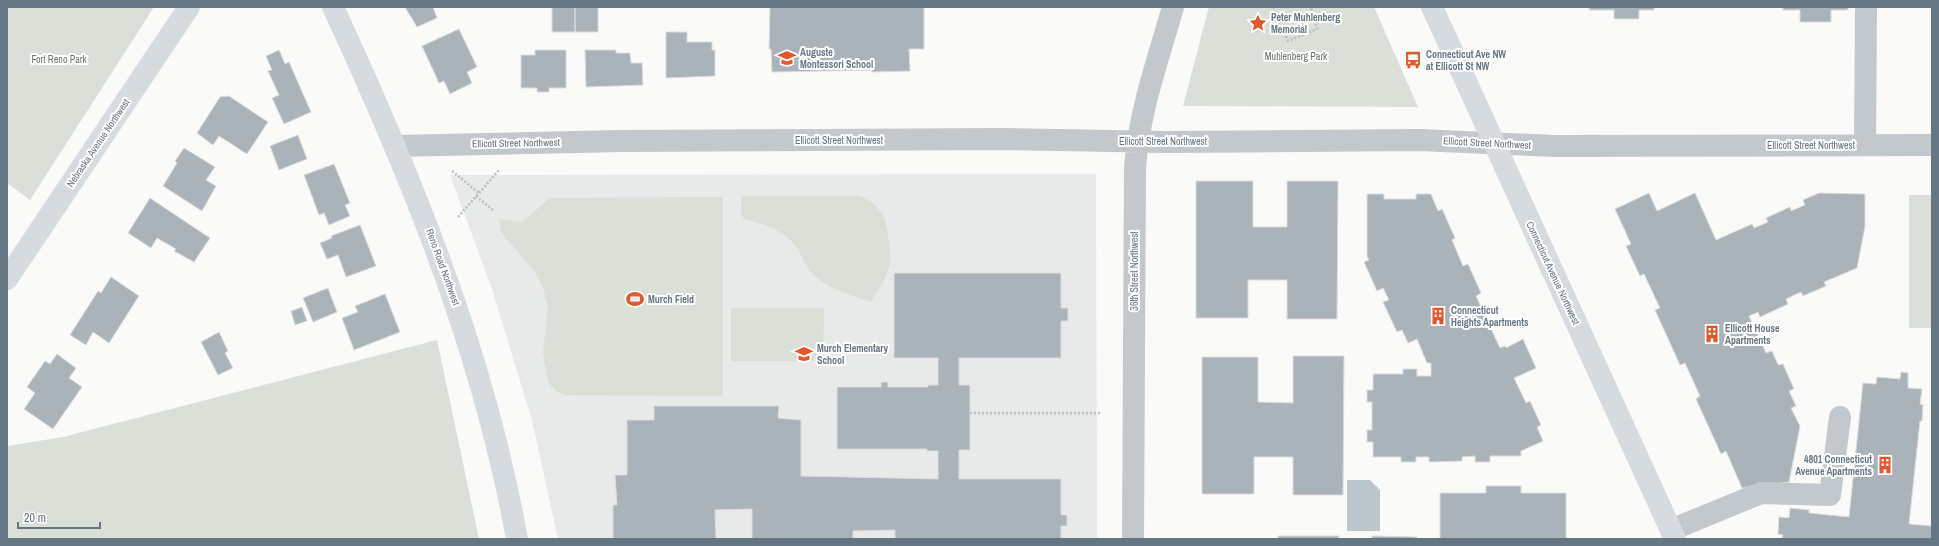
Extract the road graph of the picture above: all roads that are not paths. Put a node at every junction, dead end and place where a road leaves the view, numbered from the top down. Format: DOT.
graph roads {
  1 [pos="189,7"];
  2 [pos="333,7"];
  3 [pos="1173,7"];
  4 [pos="1432,7"];
  5 [pos="1866,7"];
  6 [pos="1137,141"];
  7 [pos="1494,144"];
  8 [pos="1865,145"];
  9 [pos="1932,145"];
  10 [pos="395,146"];
  11 [pos="7,279"];
  12 [pos="1840,417"];
  13 [pos="1673,534"];
  14 [pos="517,539"];
  15 [pos="1133,539"];
  1 -- 11 [label="main road, Nebraska Avenue Northwest"];
  2 -- 10 [label="main road, Reno Road Northwest"];
  3 -- 6 [label="street, 36th Street Northwest"];
  4 -- 7 [label="main road, Connecticut Avenue Northwest"];
  5 -- 8 [label="street"];
  6 -- 7 [label="street, Ellicott Street Northwest"];
  6 -- 10 [label="street, Ellicott Street Northwest"];
  6 -- 15 [label="street, 36th Street Northwest"];
  7 -- 8 [label="street, Ellicott Street Northwest"];
  7 -- 13 [label="main road, Connecticut Avenue Northwest"];
  8 -- 9 [label="street, Ellicott Street Northwest"];
  10 -- 14 [label="main road, Reno Road Northwest"];
  12 -- 13 [label="street"];
}
